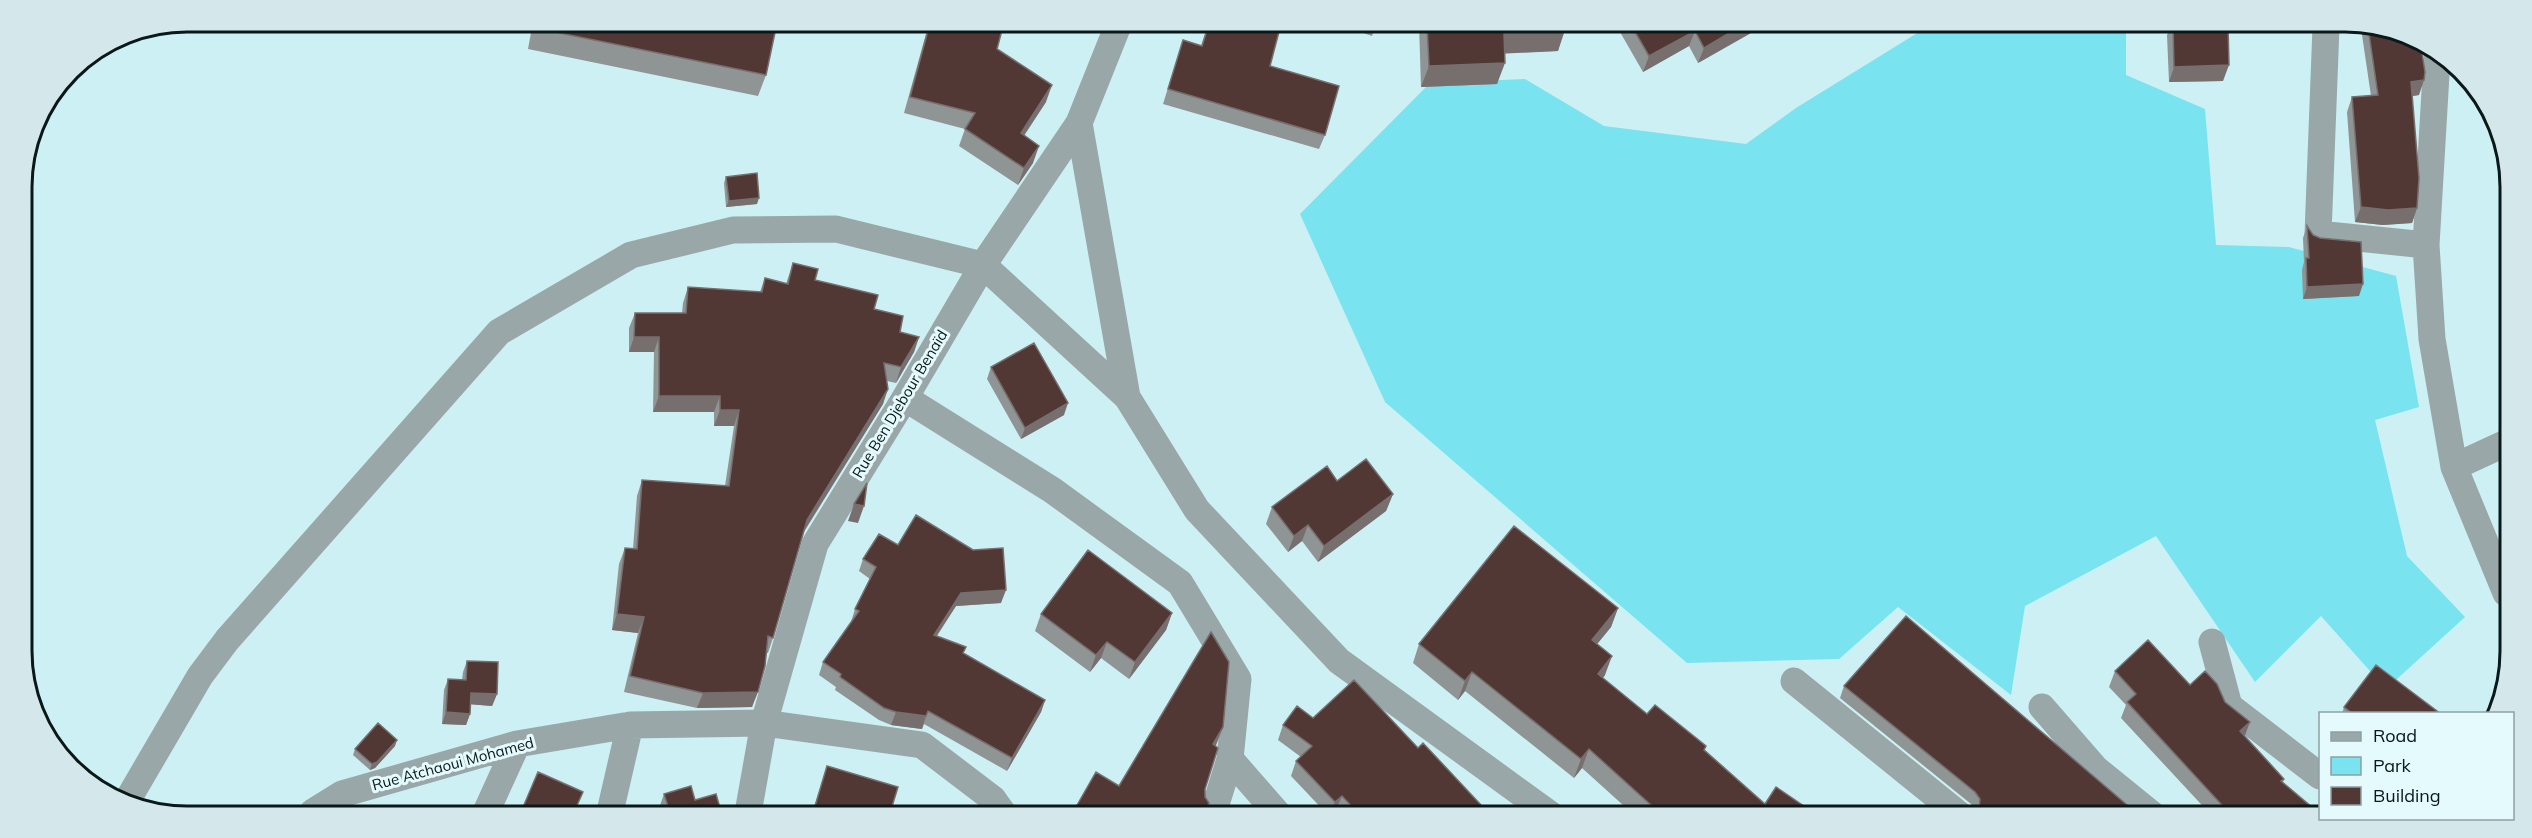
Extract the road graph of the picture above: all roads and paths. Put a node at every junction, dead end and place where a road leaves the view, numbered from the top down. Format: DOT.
graph roads {
  1 [pos="1115,32"];
  2 [pos="2326,32"];
  3 [pos="2437,62"];
  4 [pos="1079,123"];
  5 [pos="2426,245"];
  6 [pos="983,265"];
  7 [pos="1127,397"];
  8 [pos="905,398"];
  9 [pos="2500,446"];
  10 [pos="2454,467"];
  11 [pos="2500,578"];
  12 [pos="2212,642"];
  13 [pos="1794,681"];
  14 [pos="2042,706"];
  15 [pos="764,723"];
  16 [pos="630,725"];
  17 [pos="517,744"];
  18 [pos="1230,759"];
  19 [pos="2319,775"];
  20 [pos="130,796"];
  21 [pos="323,806"];
  22 [pos="489,806"];
  23 [pos="611,806"];
  24 [pos="749,806"];
  25 [pos="998,806"];
  26 [pos="1215,806"];
  27 [pos="1271,806"];
  28 [pos="1539,806"];
  29 [pos="1949,806"];
  30 [pos="2142,806"];
  1 -- 4 [label="street, Rue Ben Djebour Benaïd"];
  2 -- 5 [label="street"];
  3 -- 5 [label="street"];
  4 -- 6 [label="street, Rue Ben Djebour Benaïd"];
  4 -- 7 [label="street"];
  5 -- 10 [label="street"];
  6 -- 7 [label="street"];
  6 -- 8 [label="street, Rue Ben Djebour Benaïd"];
  6 -- 20 [label="street"];
  7 -- 28 [label="street"];
  8 -- 15 [label="street, Rue Ben Djebour Benaïd"];
  8 -- 18 [label="street"];
  9 -- 10 [label="street"];
  10 -- 11 [label="street"];
  12 -- 19 [label="street"];
  13 -- 29 [label="street"];
  14 -- 30 [label="street"];
  15 -- 16 [label="street, Rue Atchaoui Mohamed"];
  15 -- 24 [label="street, Rue Ben Djebour Benaïd"];
  15 -- 25 [label="street, Rue Atchaoui Mohamed"];
  16 -- 17 [label="street, Rue Atchaoui Mohamed"];
  16 -- 23 [label="street"];
  17 -- 21 [label="street, Rue Atchaoui Mohamed"];
  17 -- 22 [label="street"];
  18 -- 26 [label="street"];
  18 -- 27 [label="street"];
}
